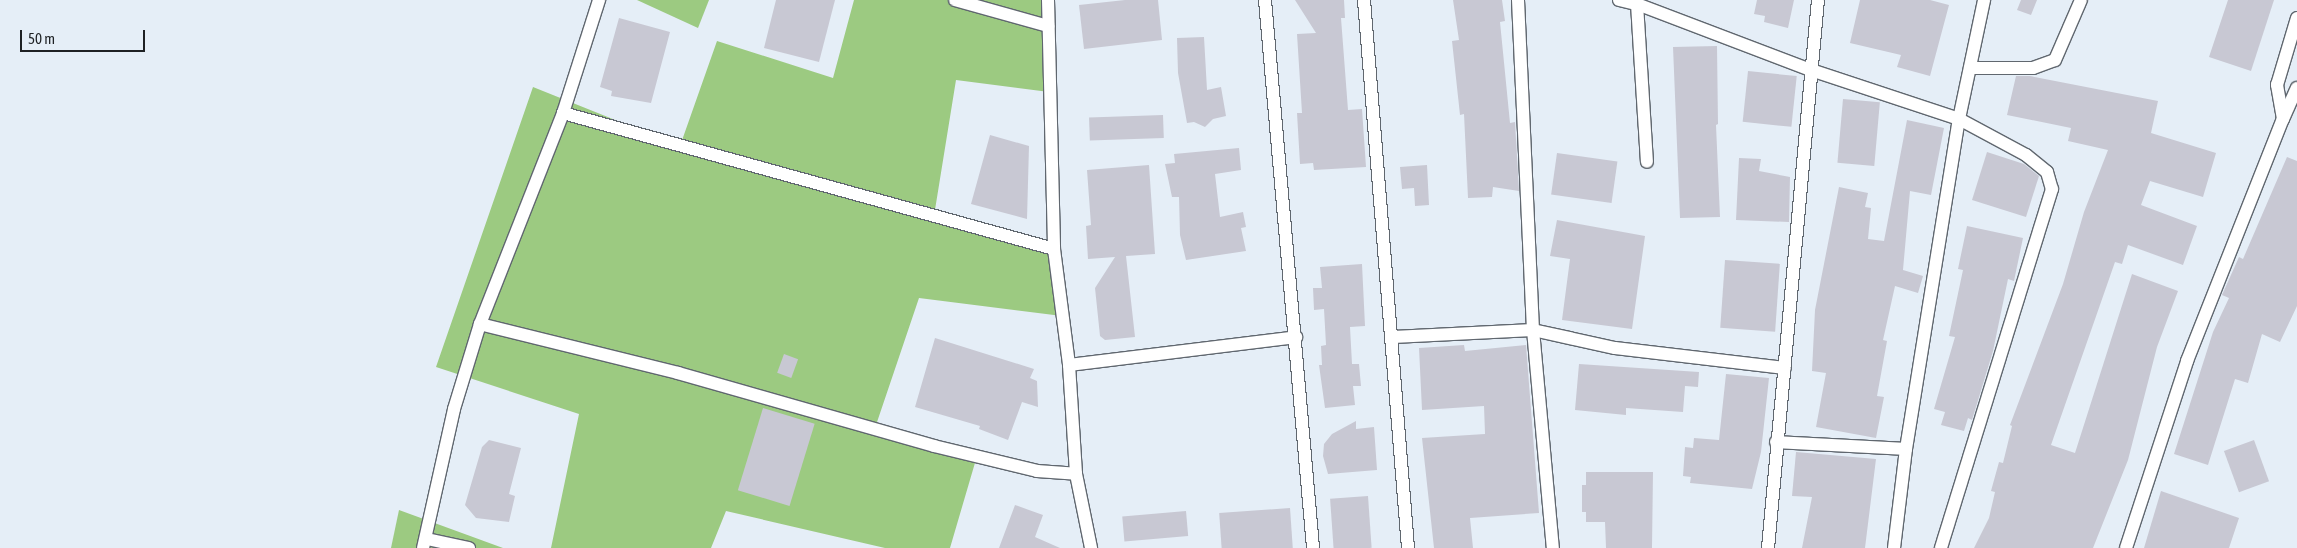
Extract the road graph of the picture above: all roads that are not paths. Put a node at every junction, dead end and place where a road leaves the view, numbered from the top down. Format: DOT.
graph roads {
  1 [pos="599,0"];
  2 [pos="955,0"];
  3 [pos="1048,0"];
  4 [pos="1265,0"];
  5 [pos="1364,0"];
  6 [pos="1518,0"];
  7 [pos="1619,0"];
  8 [pos="1818,0"];
  9 [pos="1984,0"];
  10 [pos="2081,0"];
  11 [pos="1637,4"];
  12 [pos="2297,19"];
  13 [pos="1048,26"];
  14 [pos="1970,68"];
  15 [pos="1811,70"];
  16 [pos="2297,88"];
  17 [pos="563,113"];
  18 [pos="1959,119"];
  19 [pos="2283,119"];
  20 [pos="1647,162"];
  21 [pos="1054,249"];
  22 [pos="480,324"];
  23 [pos="1533,330"];
  24 [pos="1393,337"];
  25 [pos="1296,338"];
  26 [pos="1069,365"];
  27 [pos="1785,368"];
  28 [pos="1776,442"];
  29 [pos="1906,449"];
  30 [pos="1076,474"];
  31 [pos="425,544"];
  32 [pos="469,548"];
  33 [pos="1092,548"];
  34 [pos="1313,548"];
  35 [pos="1408,548"];
  36 [pos="1553,548"];
  37 [pos="1768,548"];
  38 [pos="1894,548"];
  39 [pos="1941,548"];
  40 [pos="2126,548"];
  1 -- 17 [label="street"];
  2 -- 13 [label="street"];
  3 -- 13 [label="street"];
  4 -- 25 [label="street"];
  5 -- 24 [label="street"];
  6 -- 23 [label="street"];
  7 -- 11 [label="street"];
  8 -- 15 [label="street"];
  9 -- 14 [label="street"];
  10 -- 14 [label="street"];
  11 -- 15 [label="street"];
  11 -- 20 [label="street"];
  12 -- 19 [label="street"];
  13 -- 21 [label="street"];
  14 -- 18 [label="street"];
  15 -- 18 [label="street"];
  15 -- 27 [label="street"];
  16 -- 19 [label="street"];
  17 -- 21 [label="street"];
  17 -- 22 [label="street"];
  18 -- 29 [label="street"];
  18 -- 39 [label="street"];
  19 -- 40 [label="street"];
  21 -- 26 [label="street"];
  22 -- 30 [label="street"];
  22 -- 31 [label="street"];
  23 -- 24 [label="street"];
  23 -- 27 [label="street"];
  23 -- 36 [label="street"];
  24 -- 35 [label="street"];
  25 -- 26 [label="street"];
  25 -- 34 [label="street"];
  26 -- 30 [label="street"];
  27 -- 28 [label="street"];
  28 -- 29 [label="street"];
  28 -- 37 [label="street"];
  29 -- 38 [label="street"];
  30 -- 33 [label="street"];
  31 -- 32 [label="street"];
}
